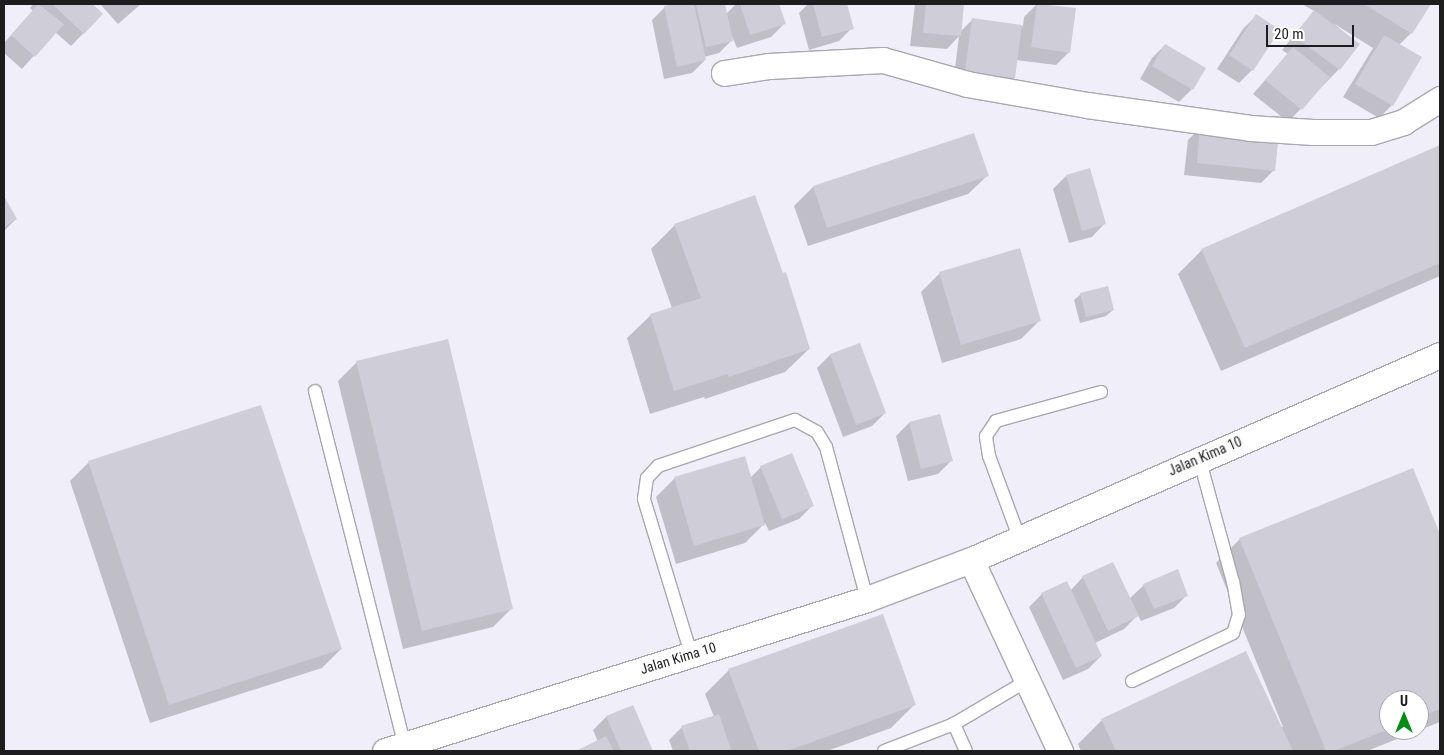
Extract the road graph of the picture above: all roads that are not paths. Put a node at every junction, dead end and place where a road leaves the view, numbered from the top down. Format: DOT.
graph roads {
  1 [pos="724,73"];
  2 [pos="1440,99"];
  3 [pos="1440,355"];
  4 [pos="315,391"];
  5 [pos="1101,392"];
  6 [pos="1199,458"];
  7 [pos="1019,537"];
  8 [pos="970,560"];
  9 [pos="866,599"];
  10 [pos="691,654"];
  11 [pos="1028,680"];
  12 [pos="1132,681"];
  13 [pos="954,724"];
  14 [pos="394,748"];
  15 [pos="884,751"];
  16 [pos="966,751"];
  17 [pos="1060,751"];
  1 -- 2 [label="street"];
  3 -- 6 [label="street, Jalan Kima 10"];
  4 -- 14 [label="lane"];
  5 -- 7 [label="lane"];
  6 -- 7 [label="street, Jalan Kima 10"];
  6 -- 12 [label="lane"];
  7 -- 8 [label="street, Jalan Kima 10"];
  8 -- 9 [label="street, Jalan Kima 10"];
  8 -- 11 [label="street"];
  9 -- 10 [label="street, Jalan Kima 10"];
  9 -- 10 [label="lane"];
  10 -- 14 [label="street, Jalan Kima 10"];
  11 -- 13 [label="lane"];
  11 -- 17 [label="street"];
  13 -- 15 [label="lane"];
  13 -- 16 [label="lane"];
}
